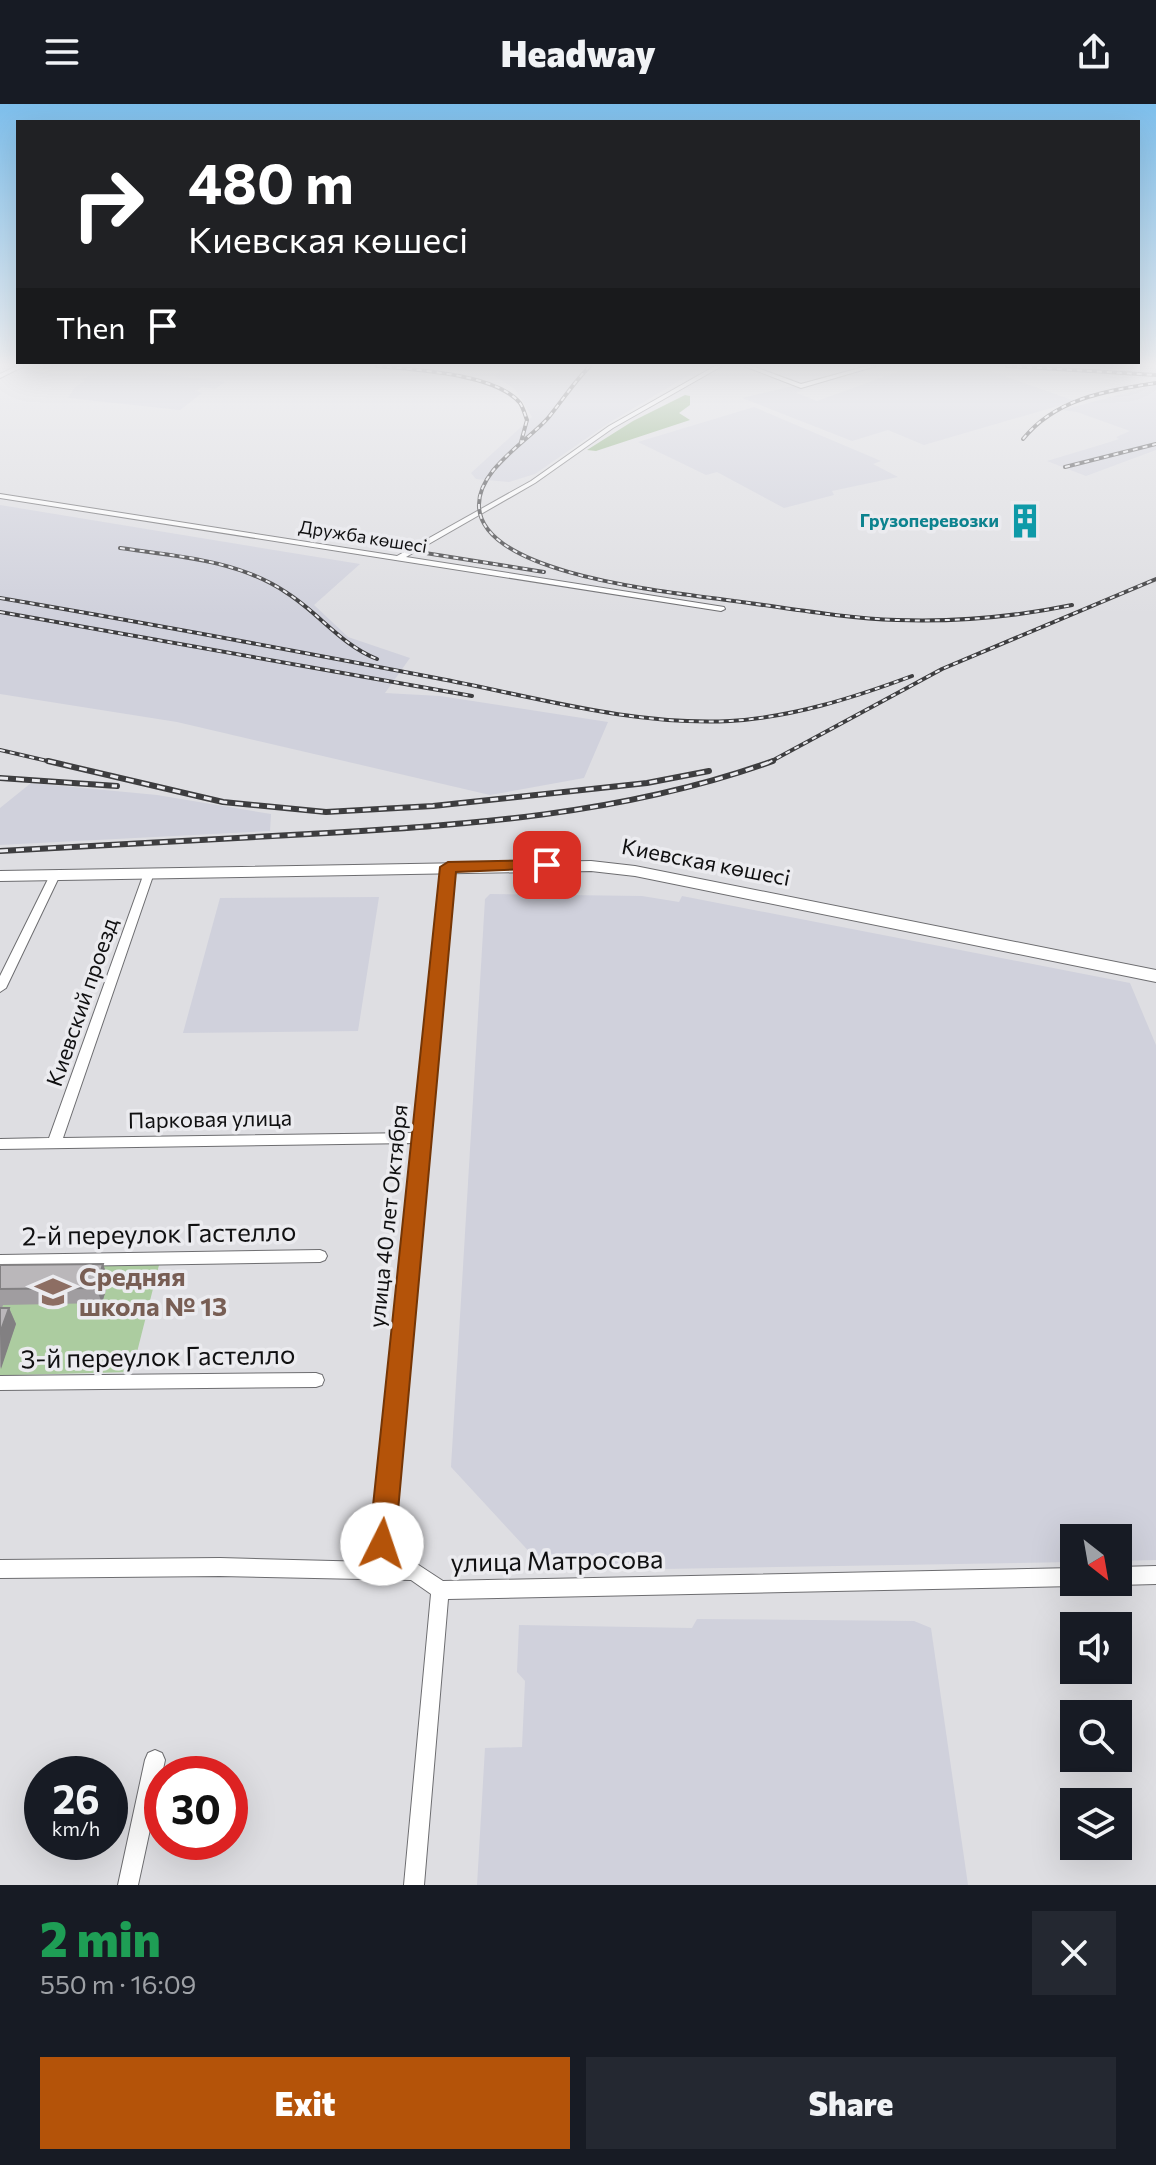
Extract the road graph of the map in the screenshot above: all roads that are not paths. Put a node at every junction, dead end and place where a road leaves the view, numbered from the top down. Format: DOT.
graph roads {
  1 [pos="580,449"];
  2 [pos="0,496"];
  3 [pos="397,559"];
  4 [pos="721,609"];
  5 [pos="448,867"];
  6 [pos="149,873"];
  7 [pos="55,875"];
  8 [pos="0,876"];
  9 [pos="1156,976"];
  10 [pos="0,988"];
  11 [pos="420,1138"];
  12 [pos="0,1144"];
  13 [pos="54,1144"];
  14 [pos="320,1256"];
  15 [pos="0,1261"];
  16 [pos="316,1380"];
  17 [pos="0,1383"];
  18 [pos="0,1569"];
  19 [pos="380,1570"];
  20 [pos="1156,1575"];
  21 [pos="1132,1576"];
  22 [pos="1060,1577"];
  23 [pos="440,1590"];
  24 [pos="144,1811"];
  25 [pos="128,1885"];
  26 [pos="414,1885"];
  1 -- 3 [label="street"];
  2 -- 3 [label="street, Дружба көшесі"];
  3 -- 4 [label="street, Дружба көшесі"];
  5 -- 6 [label="highway, Киевская көшесі"];
  5 -- 9 [label="highway, Киевская көшесі"];
  5 -- 11 [label="street, улица 40 лет Октября"];
  6 -- 7 [label="highway, Киевская көшесі"];
  6 -- 13 [label="street, Киевский проезд"];
  7 -- 8 [label="highway, Киевская көшесі"];
  7 -- 10 [label="street"];
  11 -- 13 [label="street, Парковая улица"];
  11 -- 19 [label="street, улица 40 лет Октября"];
  12 -- 13 [label="street, Парковая улица"];
  14 -- 15 [label="street, 2-й переулок Гастелло"];
  16 -- 17 [label="street, 3-й переулок Гастелло"];
  18 -- 19 [label="street, улица Матросова"];
  19 -- 23 [label="street, улица Матросова"];
  20 -- 21 [label="street"];
  22 -- 23 [label="street, улица Матросова"];
  23 -- 26 [label="street"];
  24 -- 25 [label="street"];
}
